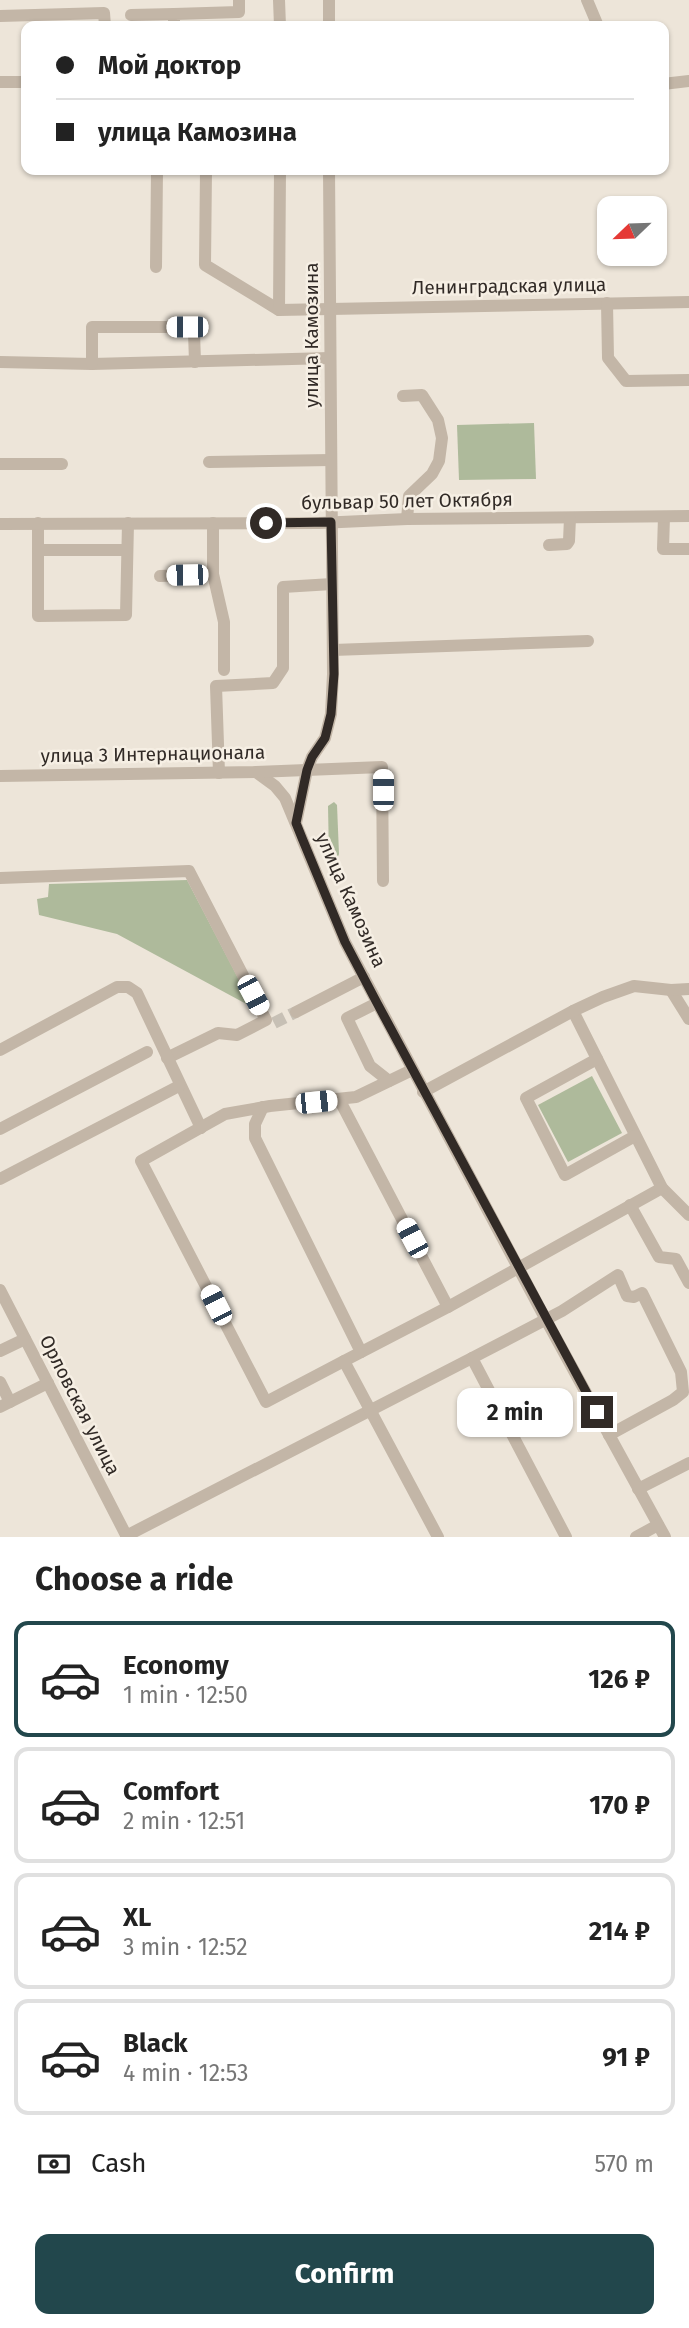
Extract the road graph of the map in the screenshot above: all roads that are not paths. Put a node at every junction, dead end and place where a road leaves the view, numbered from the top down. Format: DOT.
graph roads {
  1 [pos="239,0"];
  2 [pos="279,0"];
  3 [pos="329,0"];
  4 [pos="587,0"];
  5 [pos="104,13"];
  6 [pos="131,15"];
  7 [pos="0,16"];
  8 [pos="174,20"];
  9 [pos="279,21"];
  10 [pos="329,21"];
  11 [pos="596,21"];
  12 [pos="689,81"];
  13 [pos="0,82"];
  14 [pos="21,82"];
  15 [pos="669,83"];
  16 [pos="157,175"];
  17 [pos="206,175"];
  18 [pos="279,175"];
  19 [pos="330,175"];
  20 [pos="156,267"];
  21 [pos="689,302"];
  22 [pos="607,303"];
  23 [pos="330,309"];
  24 [pos="279,310"];
  25 [pos="330,358"];
  26 [pos="0,362"];
  27 [pos="195,362"];
  28 [pos="92,364"];
  29 [pos="689,380"];
  30 [pos="403,396"];
  31 [pos="331,460"];
  32 [pos="209,462"];
  33 [pos="0,464"];
  34 [pos="62,464"];
  35 [pos="689,516"];
  36 [pos="664,517"];
  37 [pos="569,518"];
  38 [pos="407,519"];
  39 [pos="331,522"];
  40 [pos="0,523"];
  41 [pos="38,523"];
  42 [pos="128,523"];
  43 [pos="213,523"];
  44 [pos="549,545"];
  45 [pos="689,549"];
  46 [pos="38,550"];
  47 [pos="127,550"];
  48 [pos="213,575"];
  49 [pos="160,576"];
  50 [pos="332,584"];
  51 [pos="588,641"];
  52 [pos="333,650"];
  53 [pos="224,670"];
  54 [pos="307,770"];
  55 [pos="256,772"];
  56 [pos="219,773"];
  57 [pos="0,776"];
  58 [pos="296,823"];
  59 [pos="0,878"];
  60 [pos="383,881"];
  61 [pos="364,977"];
  62 [pos="689,989"];
  63 [pos="671,990"];
  64 [pos="377,1003"];
  65 [pos="573,1011"];
  66 [pos="296,1012"];
  67 [pos="689,1019"];
  68 [pos="0,1050"];
  69 [pos="147,1052"];
  70 [pos="167,1058"];
  71 [pos="597,1059"];
  72 [pos="412,1070"];
  73 [pos="389,1082"];
  74 [pos="179,1086"];
  75 [pos="423,1092"];
  76 [pos="339,1099"];
  77 [pos="263,1107"];
  78 [pos="201,1128"];
  79 [pos="0,1129"];
  80 [pos="635,1136"];
  81 [pos="0,1179"];
  82 [pos="662,1188"];
  83 [pos="630,1205"];
  84 [pos="689,1215"];
  85 [pos="518,1268"];
  86 [pos="689,1283"];
  87 [pos="0,1290"];
  88 [pos="448,1307"];
  89 [pos="545,1318"];
  90 [pos="25,1339"];
  91 [pos="0,1351"];
  92 [pos="361,1352"];
  93 [pos="472,1358"];
  94 [pos="344,1362"];
  95 [pos="0,1382"];
  96 [pos="48,1383"];
  97 [pos="5,1405"];
  98 [pos="370,1411"];
  99 [pos="610,1435"];
  100 [pos="689,1463"];
  101 [pos="638,1489"];
  102 [pos="659,1525"];
  103 [pos="127,1537"];
  104 [pos="438,1537"];
  105 [pos="566,1537"];
  106 [pos="636,1537"];
  107 [pos="665,1537"];
  1 -- 8 [label="street"];
  2 -- 9 [label="street"];
  3 -- 10 [label="street"];
  4 -- 11 [label="street"];
  5 -- 7 [label="street"];
  6 -- 8 [label="street"];
  12 -- 15 [label="street"];
  13 -- 14 [label="street"];
  16 -- 20 [label="street"];
  17 -- 24 [label="street"];
  18 -- 24 [label="street"];
  19 -- 23 [label="street, улица Камозина"];
  21 -- 22 [label="street, Ленинградская улица"];
  22 -- 23 [label="street, Ленинградская улица"];
  22 -- 29 [label="street"];
  23 -- 24 [label="street, Ленинградская улица"];
  23 -- 25 [label="street, улица Камозина"];
  25 -- 27 [label="street"];
  25 -- 31 [label="street, улица Камозина"];
  26 -- 28 [label="street"];
  27 -- 28 [label="street"];
  27 -- 28 [label="street"];
  30 -- 38 [label="street"];
  31 -- 32 [label="street"];
  31 -- 39 [label="street, улица Камозина"];
  33 -- 34 [label="street"];
  35 -- 36 [label="street, бульвар 50 лет Октября"];
  36 -- 37 [label="street, бульвар 50 лет Октября"];
  36 -- 45 [label="street"];
  37 -- 38 [label="street, бульвар 50 лет Октября"];
  37 -- 44 [label="street"];
  38 -- 39 [label="street, бульвар 50 лет Октября"];
  39 -- 43 [label="street, бульвар 50 лет Октября"];
  39 -- 50 [label="street, улица Камозина"];
  40 -- 41 [label="street, бульвар 50 лет Октября"];
  41 -- 42 [label="street, бульвар 50 лет Октября"];
  41 -- 46 [label="street"];
  42 -- 43 [label="street, бульвар 50 лет Октября"];
  42 -- 47 [label="street"];
  43 -- 48 [label="street"];
  46 -- 47 [label="street"];
  46 -- 47 [label="street"];
  48 -- 49 [label="street"];
  48 -- 53 [label="street"];
  50 -- 52 [label="street, улица Камозина"];
  50 -- 56 [label="street"];
  51 -- 52 [label="street"];
  52 -- 54 [label="street, улица Камозина"];
  54 -- 55 [label="street, улица 3 Интернационала"];
  54 -- 58 [label="street, улица Камозина"];
  54 -- 60 [label="street, улица 3 Интернационала"];
  55 -- 56 [label="street, улица 3 Интернационала"];
  55 -- 58 [label="street"];
  56 -- 57 [label="street, улица 3 Интернационала"];
  58 -- 61 [label="street, улица Камозина"];
  59 -- 70 [label="street"];
  61 -- 64 [label="street, улица Камозина"];
  61 -- 66 [label="street"];
  62 -- 63 [label="street"];
  63 -- 65 [label="street"];
  63 -- 67 [label="street"];
  64 -- 72 [label="street, улица Камозина"];
  64 -- 73 [label="street"];
  65 -- 71 [label="street"];
  65 -- 75 [label="street"];
  68 -- 70 [label="street"];
  69 -- 79 [label="street"];
  70 -- 74 [label="street"];
  71 -- 80 [label="street"];
  71 -- 80 [label="street"];
  72 -- 73 [label="street"];
  72 -- 75 [label="street, улица Камозина"];
  73 -- 76 [label="street"];
  74 -- 78 [label="street"];
  74 -- 81 [label="street"];
  75 -- 85 [label="street, улица Камозина"];
  76 -- 77 [label="street"];
  76 -- 88 [label="street"];
  77 -- 78 [label="street"];
  77 -- 92 [label="street"];
  78 -- 94 [label="street"];
  80 -- 82 [label="street"];
  82 -- 83 [label="street"];
  82 -- 84 [label="street"];
  83 -- 85 [label="street"];
  83 -- 86 [label="street"];
  85 -- 88 [label="street"];
  85 -- 89 [label="street, улица Камозина"];
  87 -- 90 [label="street, Орловская улица"];
  88 -- 92 [label="street"];
  89 -- 93 [label="street"];
  89 -- 99 [label="street, улица Камозина"];
  89 -- 99 [label="street"];
  90 -- 91 [label="street"];
  90 -- 96 [label="street, Орловская улица"];
  92 -- 94 [label="street"];
  93 -- 98 [label="street"];
  93 -- 105 [label="street"];
  94 -- 98 [label="street"];
  95 -- 97 [label="street"];
  96 -- 97 [label="street"];
  96 -- 103 [label="street, Орловская улица"];
  98 -- 103 [label="street"];
  98 -- 104 [label="street"];
  99 -- 101 [label="street, улица Камозина"];
  100 -- 101 [label="street"];
  101 -- 102 [label="street, улица Камозина"];
  102 -- 106 [label="street"];
  102 -- 107 [label="street, улица Камозина"];
}
